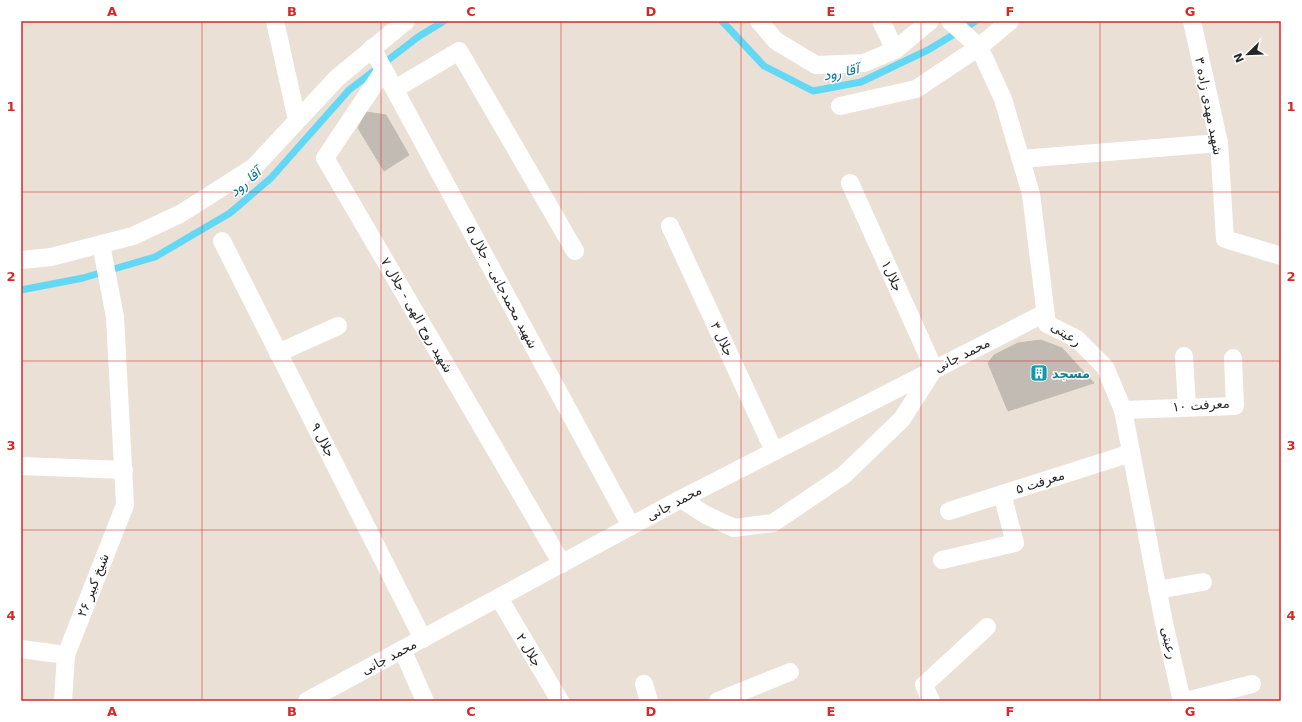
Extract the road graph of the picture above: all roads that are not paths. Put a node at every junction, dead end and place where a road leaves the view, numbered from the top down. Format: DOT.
graph roads {
  1 [pos="275,21"];
  2 [pos="406,21"];
  3 [pos="760,21"];
  4 [pos="881,21"];
  5 [pos="930,21"];
  6 [pos="950,21"];
  7 [pos="1010,21"];
  8 [pos="1192,21"];
  9 [pos="978,47"];
  10 [pos="372,48"];
  11 [pos="895,50"];
  12 [pos="384,70"];
  13 [pos="395,89"];
  14 [pos="840,106"];
  15 [pos="297,120"];
  16 [pos="1219,143"];
  17 [pos="1021,159"];
  18 [pos="850,183"];
  19 [pos="670,226"];
  20 [pos="222,241"];
  21 [pos="101,244"];
  22 [pos="575,252"];
  23 [pos="1281,256"];
  24 [pos="21,260"];
  25 [pos="1045,313"];
  26 [pos="338,326"];
  27 [pos="278,352"];
  28 [pos="1184,356"];
  29 [pos="1233,358"];
  30 [pos="934,369"];
  31 [pos="1187,407"];
  32 [pos="1123,410"];
  33 [pos="774,451"];
  34 [pos="1131,453"];
  35 [pos="21,466"];
  36 [pos="124,470"];
  37 [pos="1002,494"];
  38 [pos="680,499"];
  39 [pos="949,510"];
  40 [pos="631,526"];
  41 [pos="942,560"];
  42 [pos="562,564"];
  43 [pos="1203,582"];
  44 [pos="1157,590"];
  45 [pos="499,598"];
  46 [pos="987,627"];
  47 [pos="423,639"];
  48 [pos="21,649"];
  49 [pos="403,651"];
  50 [pos="66,655"];
  51 [pos="790,672"];
  52 [pos="1252,684"];
  53 [pos="722,700"];
  54 [pos="62,701"];
  55 [pos="307,701"];
  56 [pos="425,701"];
  57 [pos="560,701"];
  58 [pos="931,701"];
  59 [pos="1182,701"];
  60 [pos="1186,701"];
  1 -- 15 [label="street"];
  2 -- 10 [label="street"];
  3 -- 11 [label="street"];
  4 -- 11 [label="street"];
  5 -- 11 [label="street"];
  6 -- 9 [label="street, رعیتی"];
  7 -- 9 [label="street"];
  8 -- 16 [label="street, شهید مهدی زاده ۳"];
  9 -- 14 [label="street"];
  9 -- 17 [label="street, رعیتی"];
  10 -- 12 [label="street, شهید محمدجانی - جلال ۵"];
  10 -- 15 [label="street"];
  12 -- 13 [label="street, شهید محمدجانی - جلال ۵"];
  12 -- 42 [label="street, شهید روح الهی - جلال ۷"];
  13 -- 22 [label="street"];
  13 -- 40 [label="street, شهید محمدجانی - جلال ۵"];
  15 -- 21 [label="street"];
  16 -- 17 [label="street"];
  16 -- 23 [label="street, شهید مهدی زاده ۳"];
  17 -- 25 [label="street, رعیتی"];
  18 -- 30 [label="street, جلال۱"];
  19 -- 33 [label="street, جلال ۳"];
  20 -- 27 [label="street, جلال ۹"];
  21 -- 24 [label="street"];
  21 -- 36 [label="street, شیخ کبیر ۲۶"];
  25 -- 30 [label="street, محمد جانی"];
  25 -- 32 [label="street, رعیتی"];
  26 -- 27 [label="street"];
  27 -- 47 [label="street, جلال ۹"];
  28 -- 31 [label="street"];
  29 -- 31 [label="street, معرفت ۱۰"];
  30 -- 33 [label="street, محمد جانی"];
  30 -- 38 [label="street"];
  31 -- 32 [label="street, معرفت ۱۰"];
  32 -- 34 [label="street, رعیتی"];
  33 -- 38 [label="street, محمد جانی"];
  34 -- 37 [label="street, معرفت ۵"];
  34 -- 44 [label="street, رعیتی"];
  35 -- 36 [label="street"];
  36 -- 50 [label="street, شیخ کبیر ۲۶"];
  37 -- 39 [label="street, معرفت ۵"];
  37 -- 41 [label="street"];
  38 -- 40 [label="street, محمد جانی"];
  40 -- 42 [label="street, محمد جانی"];
  42 -- 45 [label="street, محمد جانی"];
  43 -- 44 [label="street"];
  44 -- 59 [label="street, رعیتی"];
  45 -- 47 [label="street, محمد جانی"];
  45 -- 57 [label="street, جلال ۲"];
  46 -- 58 [label="street"];
  47 -- 49 [label="street, محمد جانی"];
  48 -- 50 [label="street"];
  49 -- 55 [label="street, محمد جانی"];
  49 -- 56 [label="street"];
  50 -- 54 [label="street, شیخ کبیر ۲۶"];
  51 -- 53 [label="street"];
  52 -- 60 [label="street"];
}
